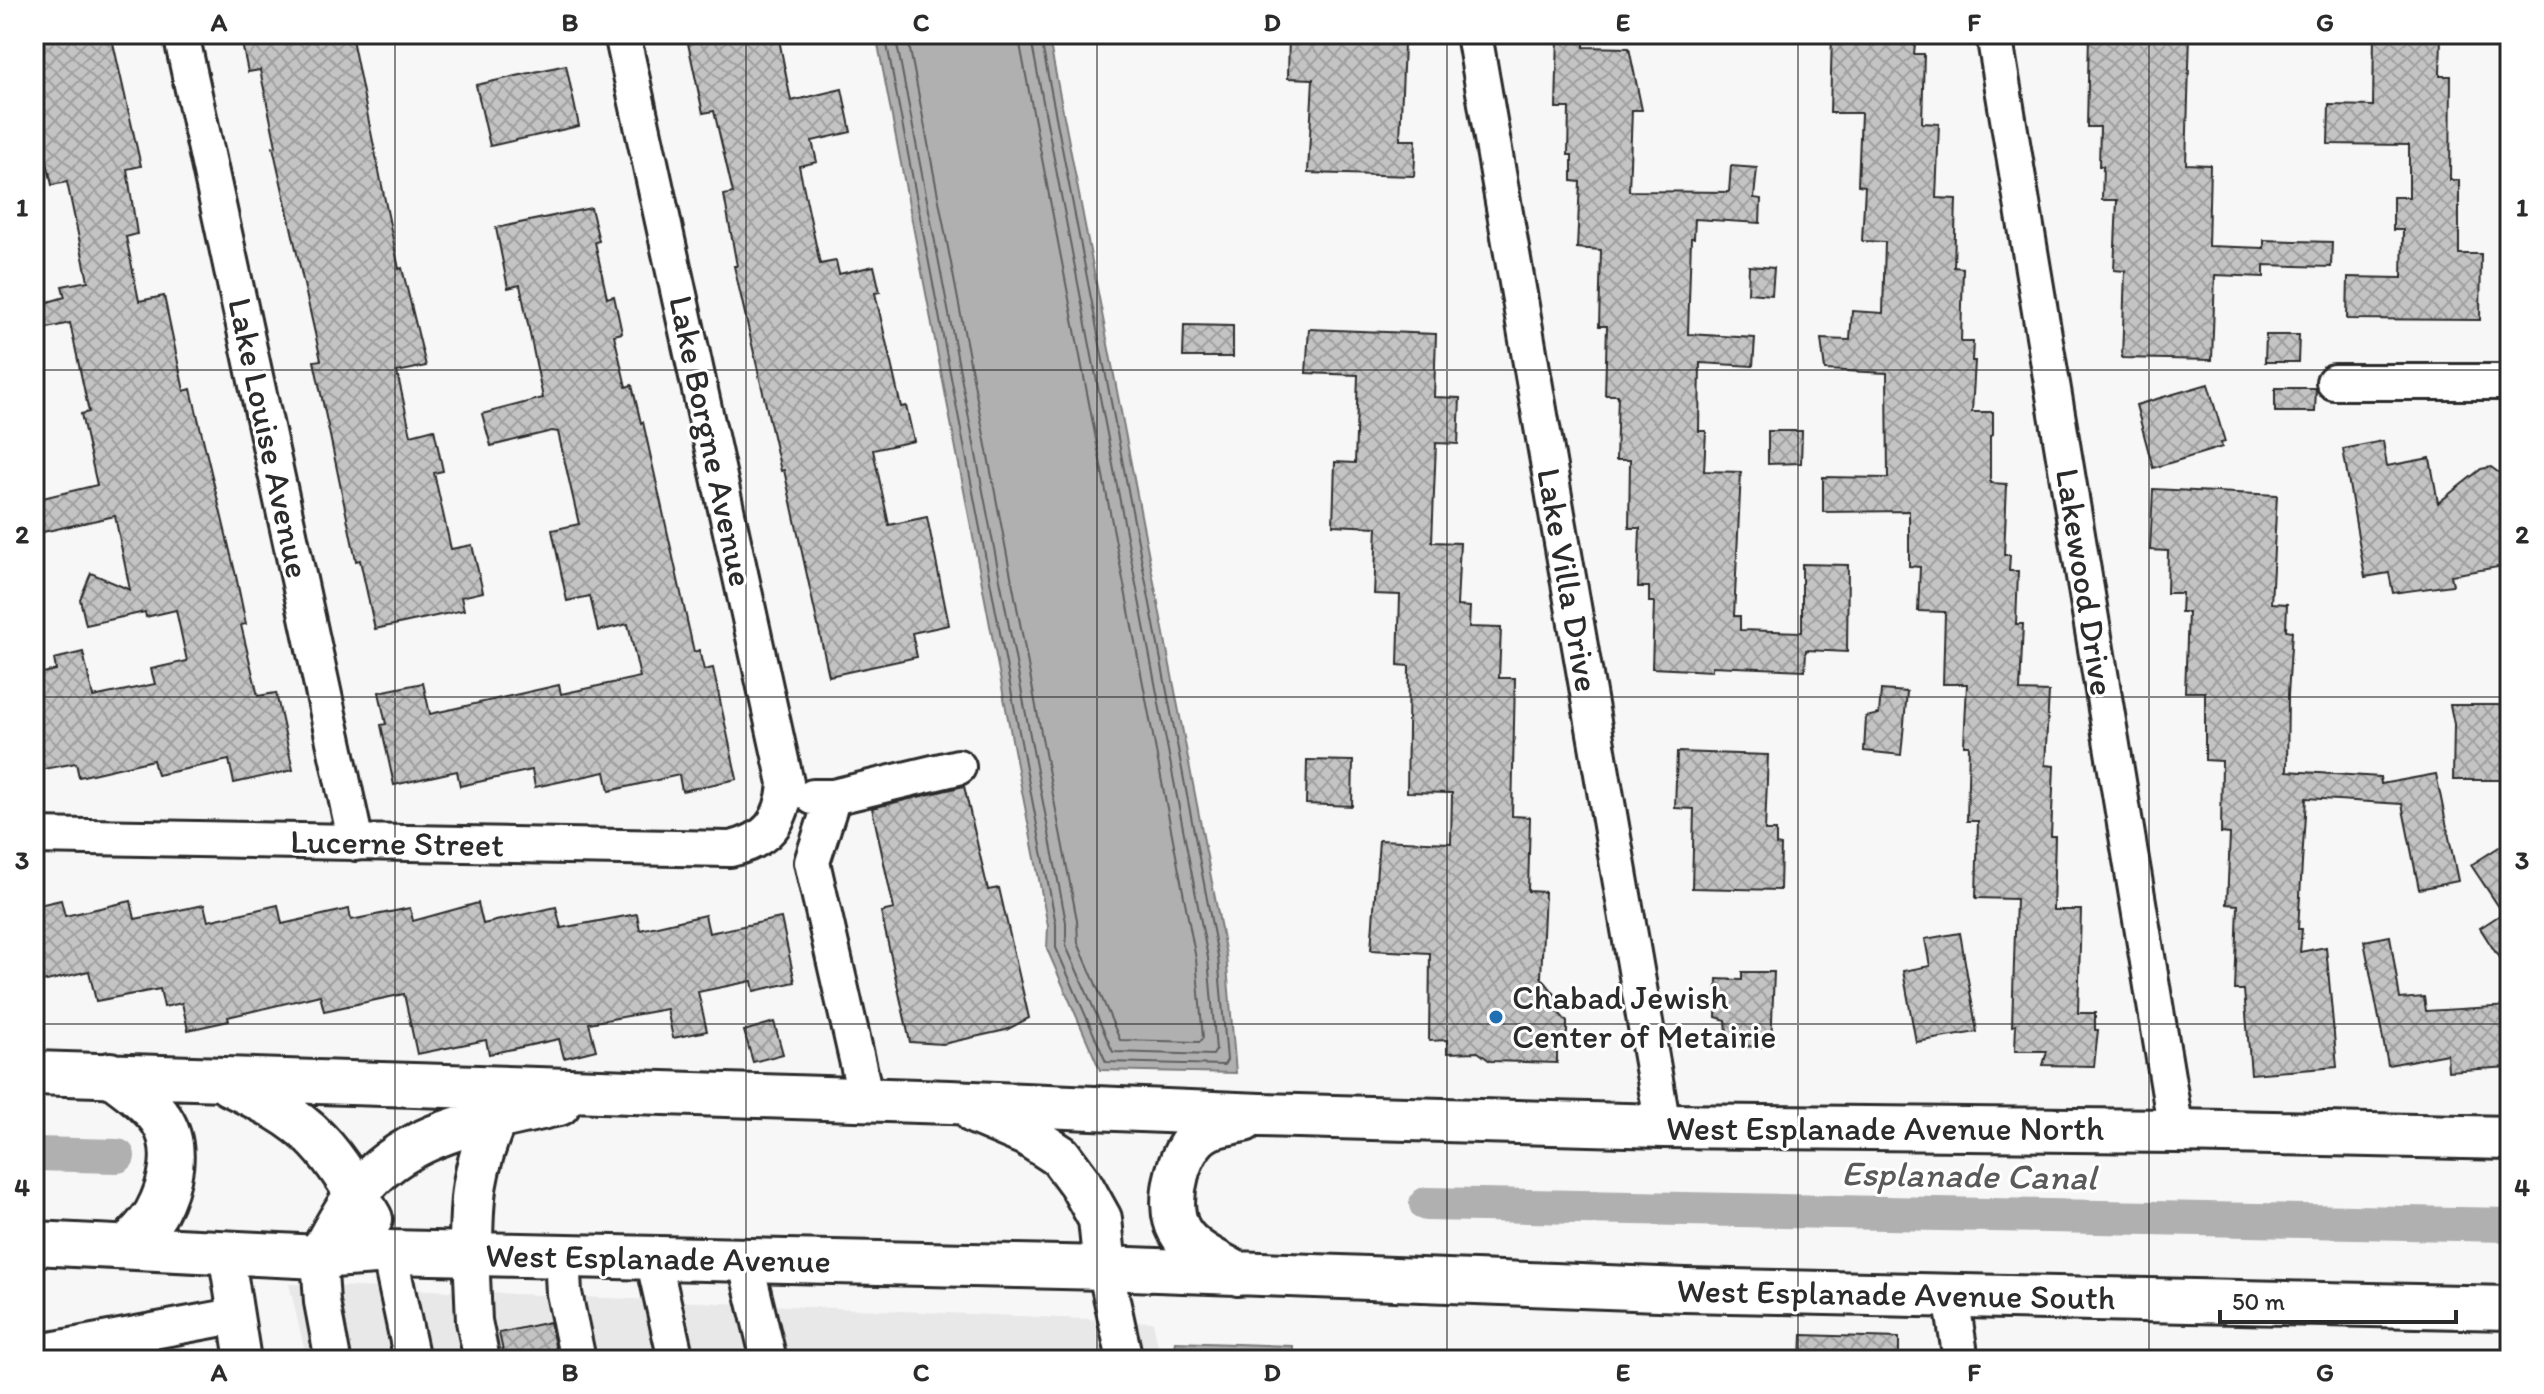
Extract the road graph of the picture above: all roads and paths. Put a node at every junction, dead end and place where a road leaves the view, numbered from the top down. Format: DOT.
graph roads {
  1 [pos="181,34"];
  2 [pos="622,34"];
  3 [pos="1474,34"];
  4 [pos="1994,34"];
  5 [pos="2334,382"];
  6 [pos="2510,382"];
  7 [pos="958,767"];
  8 [pos="785,797"];
  9 [pos="833,797"];
  10 [pos="34,836"];
  11 [pos="356,843"];
  12 [pos="34,1073"];
  13 [pos="110,1074"];
  14 [pos="215,1078"];
  15 [pos="611,1091"];
  16 [pos="866,1099"];
  17 [pos="950,1102"];
  18 [pos="1261,1115"];
  19 [pos="495,1119"];
  20 [pos="1663,1126"];
  21 [pos="2176,1131"];
  22 [pos="2510,1138"];
  23 [pos="357,1194"];
  24 [pos="34,1243"];
  25 [pos="128,1246"];
  26 [pos="226,1252"];
  27 [pos="389,1252"];
  28 [pos="471,1253"];
  29 [pos="562,1255"];
  30 [pos="319,1257"];
  31 [pos="653,1258"];
  32 [pos="745,1260"];
  33 [pos="1105,1268"];
  34 [pos="1239,1274"];
  35 [pos="1283,1275"];
  36 [pos="1951,1296"];
  37 [pos="2510,1308"];
  38 [pos="234,1316"];
  39 [pos="34,1353"];
  40 [pos="243,1360"];
  41 [pos="333,1360"];
  42 [pos="412,1360"];
  43 [pos="482,1360"];
  44 [pos="578,1360"];
  45 [pos="676,1360"];
  46 [pos="769,1360"];
  47 [pos="1125,1360"];
  48 [pos="1961,1360"];
  1 -- 11 [label="street, Lake Louise Avenue"];
  2 -- 8 [label="street, Lake Borgne Avenue"];
  3 -- 20 [label="street, Lake Villa Drive"];
  4 -- 21 [label="street, Lakewood Drive"];
  5 -- 6 [label="street"];
  7 -- 9 [label="street"];
  8 -- 9 [label="street"];
  8 -- 11 [label="street, Lucerne Street"];
  9 -- 16 [label="street"];
  10 -- 11 [label="street, Lucerne Street"];
  12 -- 13 [label="main road"];
  13 -- 14 [label="main road"];
  13 -- 25 [label="main road"];
  14 -- 15 [label="main road"];
  14 -- 23 [label="main road"];
  15 -- 16 [label="main road"];
  15 -- 19 [label="main road"];
  16 -- 17 [label="main road"];
  17 -- 18 [label="main road"];
  17 -- 33 [label="main road"];
  18 -- 20 [label="main road, West Esplanade Avenue North"];
  18 -- 34 [label="main road"];
  19 -- 23 [label="main road"];
  19 -- 28 [label="main road"];
  20 -- 21 [label="main road, West Esplanade Avenue North"];
  21 -- 22 [label="main road, West Esplanade Avenue North"];
  23 -- 27 [label="main road"];
  23 -- 30 [label="main road"];
  24 -- 25 [label="main road, West Esplanade Avenue"];
  25 -- 26 [label="main road, West Esplanade Avenue"];
  26 -- 30 [label="main road, West Esplanade Avenue"];
  26 -- 38 [label="street"];
  27 -- 28 [label="main road, West Esplanade Avenue"];
  27 -- 30 [label="main road, West Esplanade Avenue"];
  27 -- 42 [label="street"];
  28 -- 29 [label="main road, West Esplanade Avenue"];
  28 -- 43 [label="street"];
  29 -- 31 [label="main road, West Esplanade Avenue"];
  29 -- 44 [label="street"];
  30 -- 41 [label="street"];
  31 -- 32 [label="main road, West Esplanade Avenue"];
  31 -- 45 [label="street"];
  32 -- 33 [label="main road, West Esplanade Avenue"];
  32 -- 46 [label="street"];
  33 -- 34 [label="main road, West Esplanade Avenue"];
  33 -- 47 [label="street"];
  34 -- 35 [label="main road, West Esplanade Avenue"];
  35 -- 36 [label="main road, West Esplanade Avenue South"];
  36 -- 37 [label="main road, West Esplanade Avenue South"];
  36 -- 48 [label="street"];
  38 -- 39 [label="street"];
  38 -- 40 [label="street"];
}
